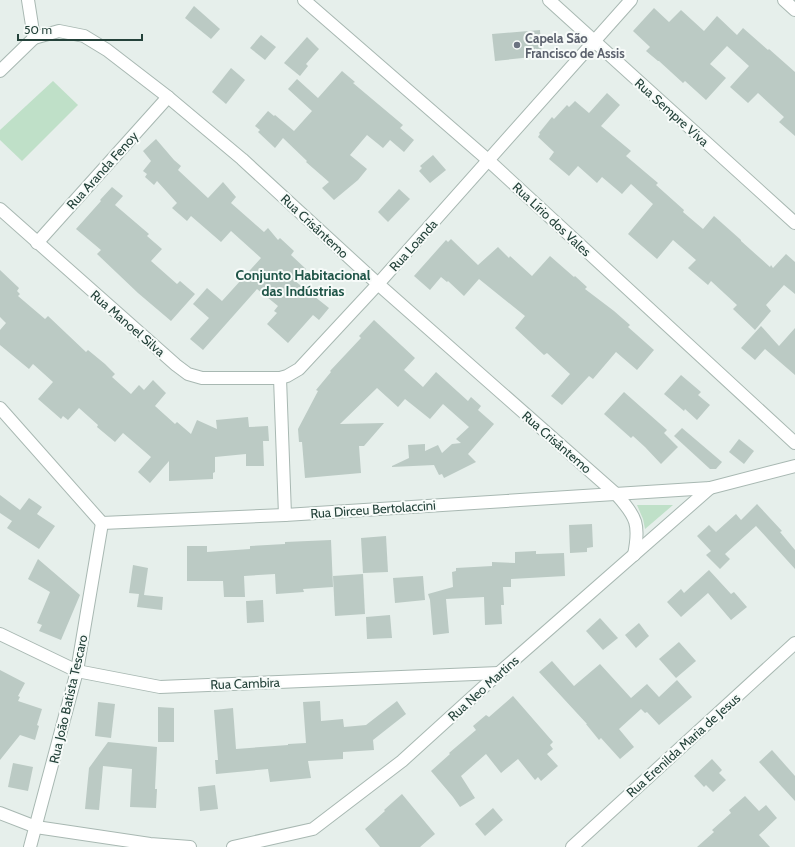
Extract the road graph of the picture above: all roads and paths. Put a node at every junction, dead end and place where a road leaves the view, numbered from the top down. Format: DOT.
graph roads {
  1 [pos="28,0"];
  2 [pos="304,0"];
  3 [pos="549,0"];
  4 [pos="630,0"];
  5 [pos="784,0"];
  6 [pos="795,10"];
  7 [pos="34,38"];
  8 [pos="594,41"];
  9 [pos="0,71"];
  10 [pos="168,97"];
  11 [pos="488,160"];
  12 [pos="0,209"];
  13 [pos="795,223"];
  14 [pos="37,243"];
  15 [pos="378,284"];
  16 [pos="280,378"];
  17 [pos="0,408"];
  18 [pos="795,443"];
  19 [pos="795,466"];
  20 [pos="710,488"];
  21 [pos="616,494"];
  22 [pos="285,515"];
  23 [pos="102,523"];
  24 [pos="634,555"];
  25 [pos="0,634"];
  26 [pos="795,643"];
  27 [pos="77,671"];
  28 [pos="499,673"];
  29 [pos="0,813"];
  30 [pos="36,826"];
  31 [pos="150,846"];
  32 [pos="30,847"];
  33 [pos="190,847"];
  34 [pos="233,847"];
  35 [pos="572,847"];
  1 -- 7 [label="street"];
  2 -- 11 [label="street, Rua Lírio dos Vales"];
  3 -- 8 [label="street, Rua Sempre Viva"];
  4 -- 8 [label="street, Rua Loanda"];
  5 -- 6 [label="street"];
  7 -- 9 [label="street, Rua Crisântemo"];
  7 -- 10 [label="street, Rua Crisântemo"];
  8 -- 11 [label="street, Rua Loanda"];
  8 -- 13 [label="street, Rua Sempre Viva"];
  10 -- 14 [label="street, Rua Aranda Fenoy"];
  10 -- 15 [label="street, Rua Crisântemo"];
  11 -- 15 [label="street, Rua Loanda"];
  11 -- 18 [label="street, Rua Lírio dos Vales"];
  12 -- 14 [label="street, Rua Manoel Silva"];
  14 -- 16 [label="street, Rua Manoel Silva"];
  15 -- 16 [label="street, Rua Loanda"];
  15 -- 21 [label="street, Rua Crisântemo"];
  16 -- 22 [label="street"];
  17 -- 23 [label="street"];
  19 -- 20 [label="street, Rua Dirceu Bertolaccini"];
  20 -- 21 [label="street, Rua Dirceu Bertolaccini"];
  20 -- 24 [label="street, Rua Neo Martins"];
  21 -- 22 [label="street, Rua Dirceu Bertolaccini"];
  21 -- 24 [label="street, Rua Crisântemo"];
  22 -- 23 [label="street, Rua Dirceu Bertolaccini"];
  23 -- 27 [label="street, Rua João Batista Tescaro"];
  24 -- 28 [label="street, Rua Neo Martins"];
  25 -- 27 [label="street, Rua Cambira"];
  26 -- 35 [label="street, Rua Erenilda Maria de Jesus"];
  27 -- 28 [label="street, Rua Cambira"];
  27 -- 30 [label="street, Rua João Batista Tescaro"];
  28 -- 34 [label="street, Rua Neo Martins"];
  29 -- 30 [label="street"];
  30 -- 31 [label="street"];
  30 -- 32 [label="street, Rua João Batista Tescaro"];
  31 -- 33 [label="street"];
}
